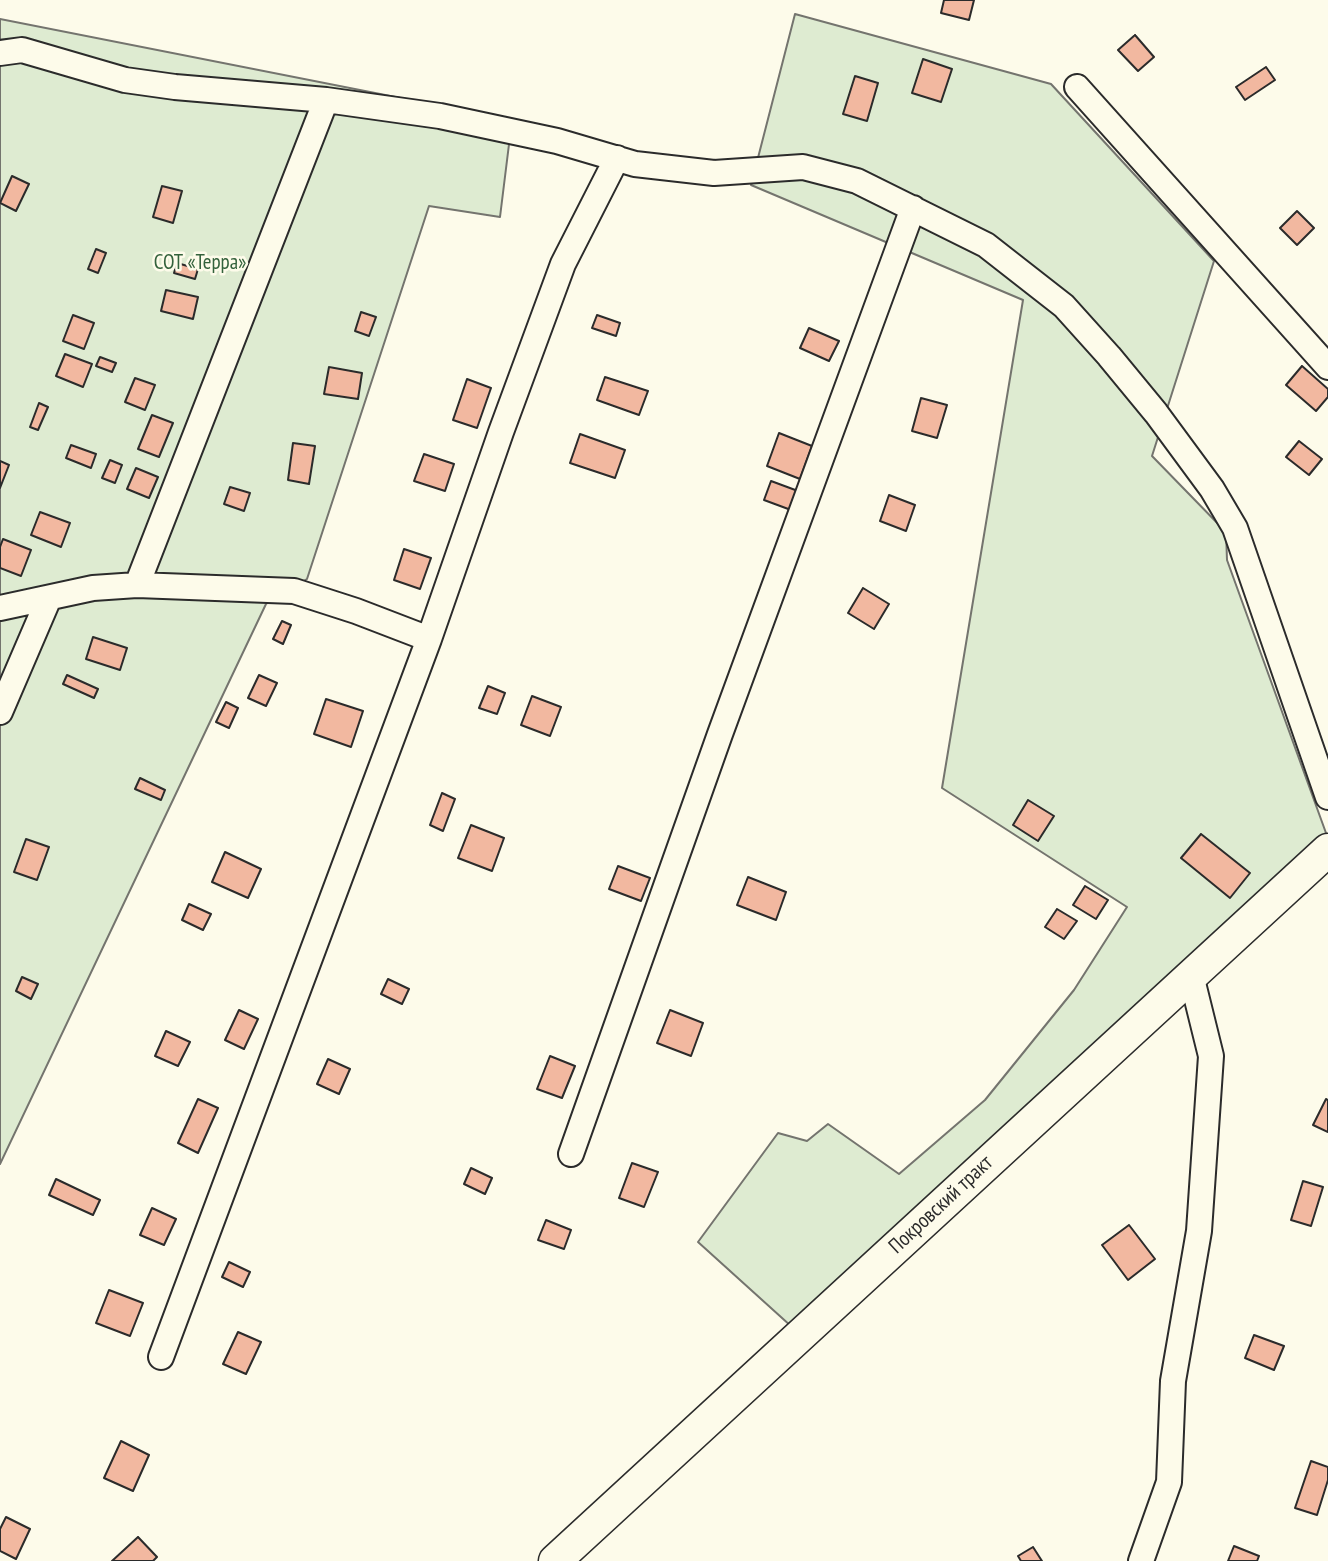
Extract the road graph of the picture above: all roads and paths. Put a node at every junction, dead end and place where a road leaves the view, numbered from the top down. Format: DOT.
graph roads {
  1 [pos="0,53"];
  2 [pos="1077,87"];
  3 [pos="326,100"];
  4 [pos="617,158"];
  5 [pos="913,208"];
  6 [pos="1328,366"];
  7 [pos="137,584"];
  8 [pos="49,598"];
  9 [pos="0,608"];
  10 [pos="429,639"];
  11 [pos="0,712"];
  12 [pos="1328,797"];
  13 [pos="1328,849"];
  14 [pos="1191,975"];
  15 [pos="571,1154"];
  16 [pos="161,1357"];
  17 [pos="555,1561"];
  18 [pos="1142,1561"];
  1 -- 3 [label="street"];
  2 -- 6 [label="street"];
  3 -- 4 [label="street"];
  3 -- 7 [label="street"];
  4 -- 5 [label="street"];
  4 -- 10 [label="street"];
  5 -- 12 [label="street"];
  5 -- 15 [label="street"];
  7 -- 8 [label="street"];
  7 -- 10 [label="street"];
  8 -- 9 [label="street"];
  8 -- 11 [label="street"];
  10 -- 16 [label="street"];
  13 -- 14 [label="main road, Покровский тракт"];
  14 -- 17 [label="main road, Покровский тракт"];
  14 -- 18 [label="street"];
}
